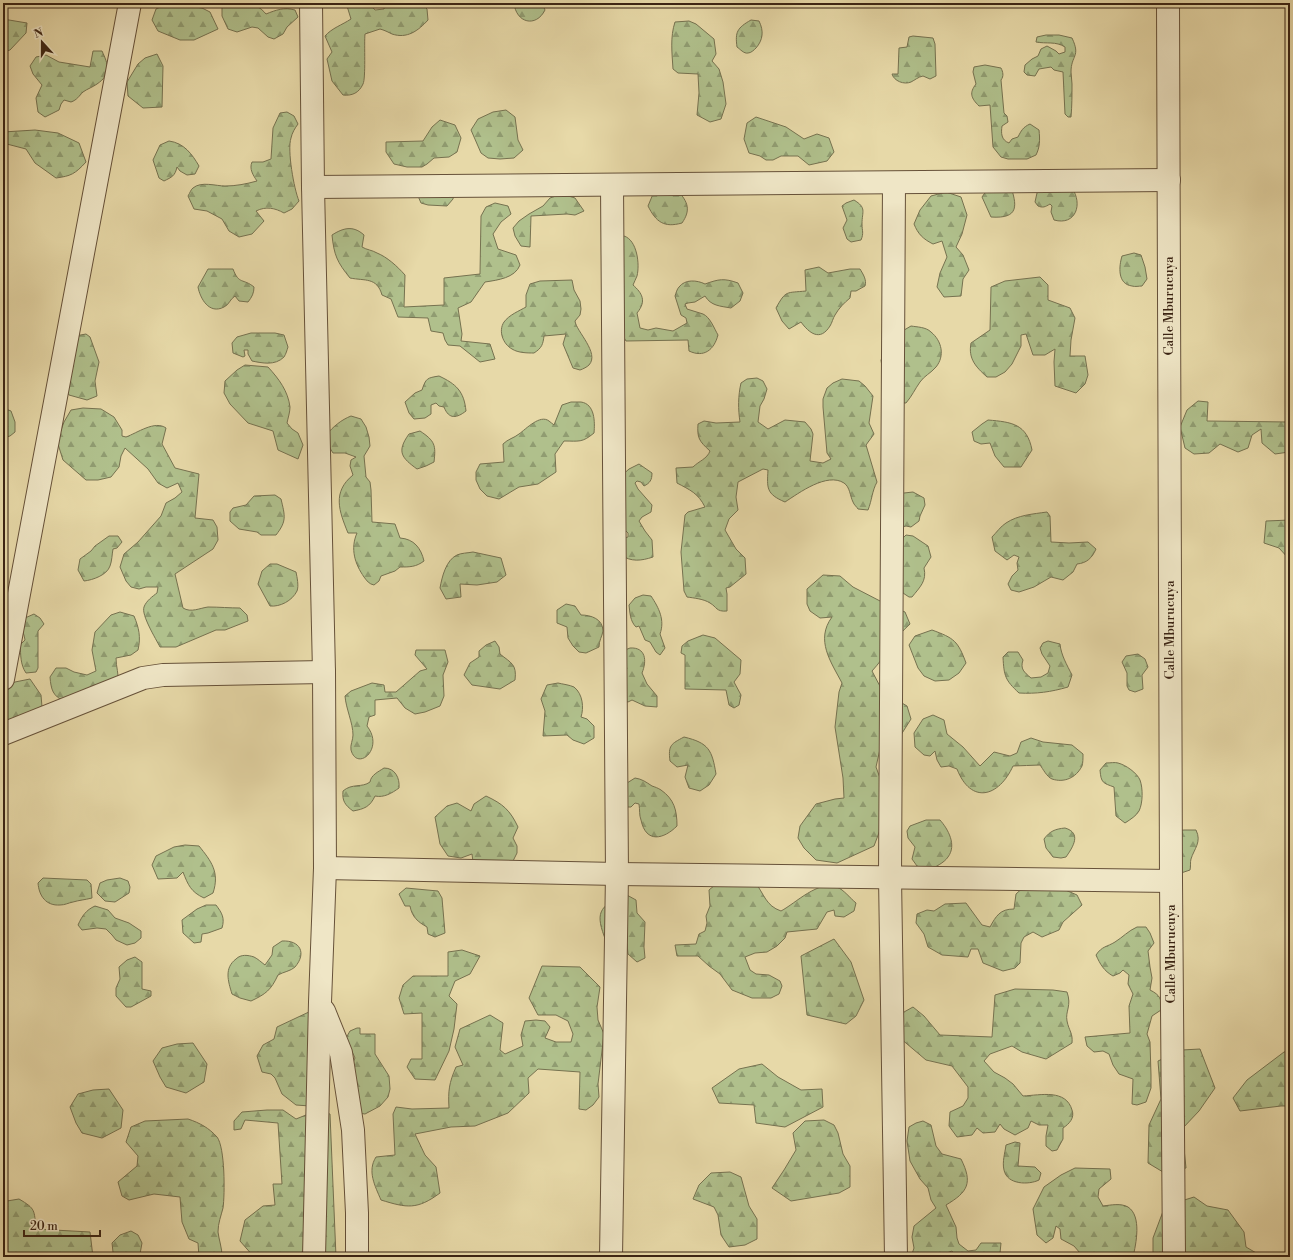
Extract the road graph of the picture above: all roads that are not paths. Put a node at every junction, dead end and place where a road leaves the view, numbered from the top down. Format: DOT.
graph roads {
  1 [pos="130,3"];
  2 [pos="311,3"];
  3 [pos="1168,3"];
  4 [pos="1169,180"];
  5 [pos="894,183"];
  6 [pos="612,185"];
  7 [pos="314,187"];
  8 [pos="324,672"];
  9 [pos="3,679"];
  10 [pos="3,734"];
  11 [pos="325,868"];
  12 [pos="618,874"];
  13 [pos="890,878"];
  14 [pos="1171,881"];
  15 [pos="320,1002"];
  16 [pos="314,1257"];
  17 [pos="357,1257"];
  18 [pos="611,1257"];
  19 [pos="896,1257"];
  20 [pos="1174,1257"];
  1 -- 9 [label="street"];
  2 -- 7 [label="street"];
  3 -- 4 [label="street, Calle Mburucuya"];
  4 -- 5 [label="street"];
  4 -- 14 [label="street, Calle Mburucuya"];
  5 -- 6 [label="street"];
  5 -- 13 [label="street"];
  6 -- 7 [label="street"];
  6 -- 12 [label="street"];
  7 -- 8 [label="street"];
  8 -- 10 [label="street"];
  8 -- 11 [label="street"];
  11 -- 12 [label="street"];
  11 -- 15 [label="street"];
  12 -- 13 [label="street"];
  12 -- 18 [label="street"];
  13 -- 14 [label="street"];
  13 -- 19 [label="street"];
  14 -- 20 [label="street, Calle Mburucuya"];
  15 -- 16 [label="street"];
  15 -- 17 [label="street"];
}
